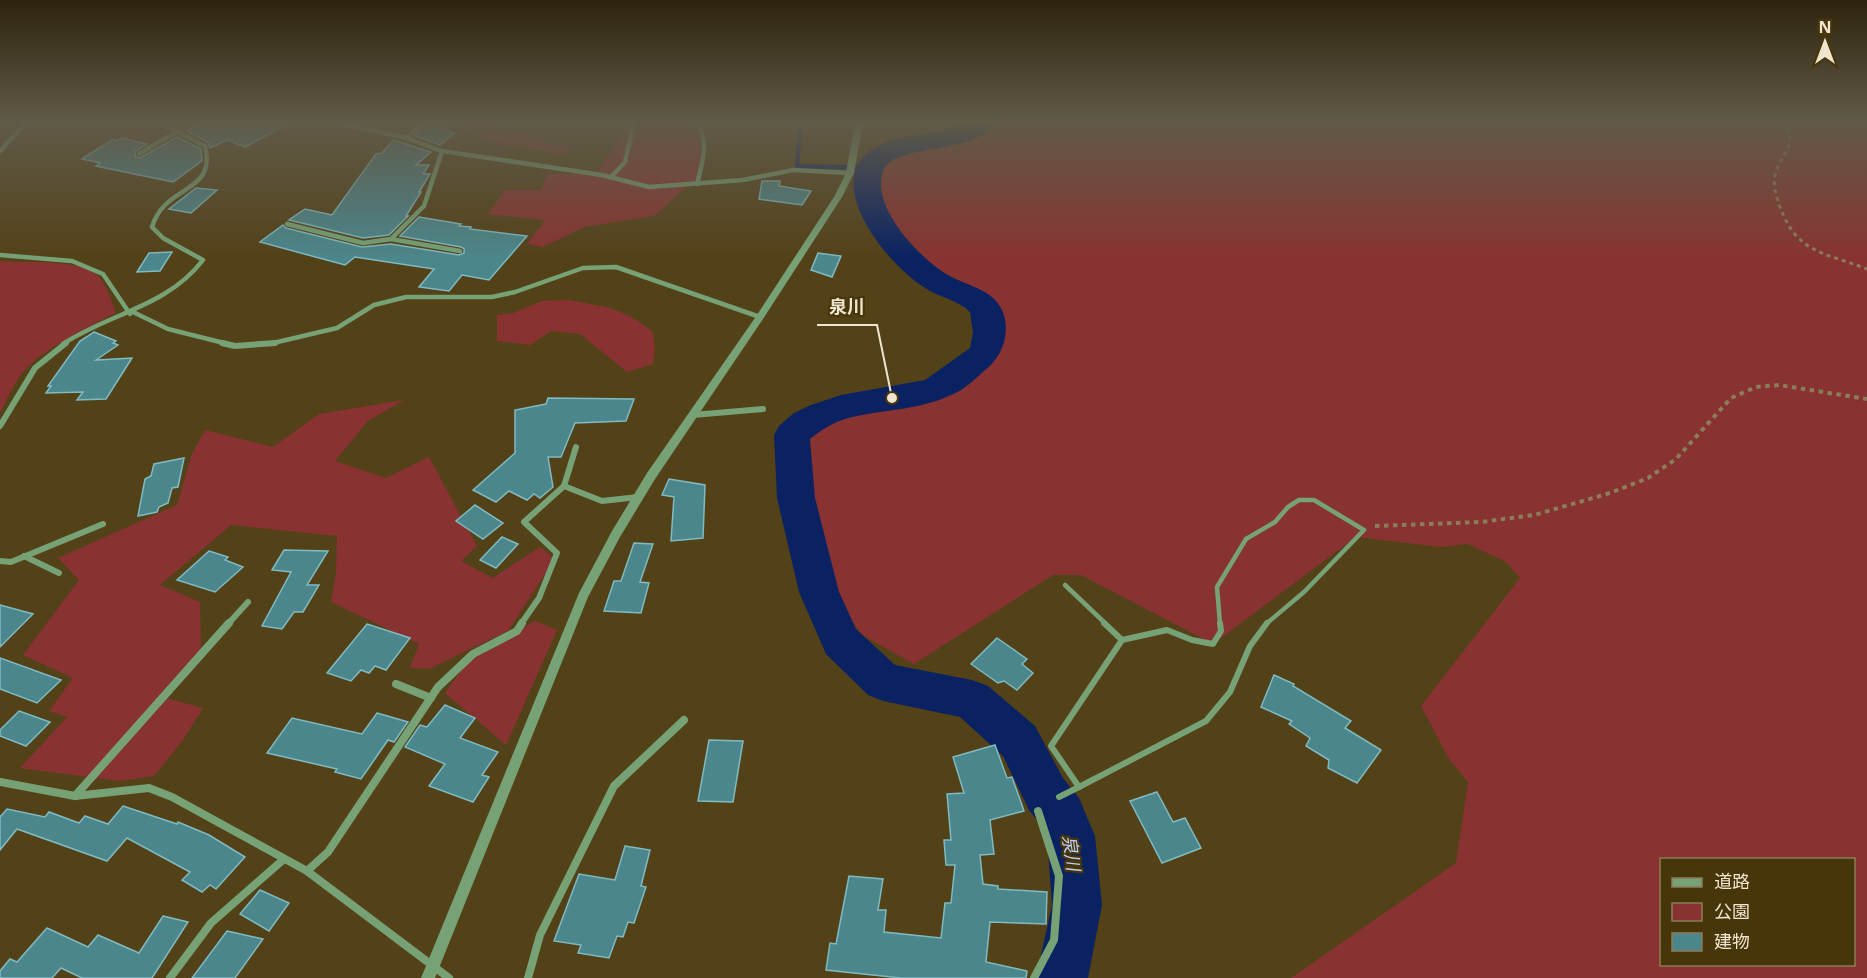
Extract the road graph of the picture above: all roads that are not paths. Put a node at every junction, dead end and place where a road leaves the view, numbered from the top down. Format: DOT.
graph roads {
  1 [pos="207,168"];
  2 [pos="437,168"];
  3 [pos="550,168"];
  4 [pos="620,168"];
  5 [pos="701,168"];
  6 [pos="851,168"];
  7 [pos="850,173"];
  8 [pos="611,177"];
  9 [pos="698,184"];
  10 [pos="287,224"];
  11 [pos="391,239"];
  12 [pos="460,251"];
  13 [pos="0,255"];
  14 [pos="131,313"];
  15 [pos="760,317"];
  16 [pos="763,409"];
  17 [pos="693,415"];
  18 [pos="0,426"];
  19 [pos="576,447"];
  20 [pos="564,486"];
  21 [pos="639,497"];
  22 [pos="103,524"];
  23 [pos="24,556"];
  24 [pos="0,561"];
  25 [pos="59,573"];
  26 [pos="1065,585"];
  27 [pos="248,602"];
  28 [pos="1122,640"];
  29 [pos="396,684"];
  30 [pos="431,698"];
  31 [pos="684,720"];
  32 [pos="0,782"];
  33 [pos="1079,787"];
  34 [pos="75,796"];
  35 [pos="1059,797"];
  36 [pos="1038,811"];
  37 [pos="284,859"];
  38 [pos="307,871"];
  39 [pos="434,965"];
  40 [pos="171,978"];
  41 [pos="428,978"];
  42 [pos="449,978"];
  43 [pos="528,978"];
  44 [pos="1034,978"];
  1 -- 14 [label="street"];
  2 -- 11 [label="street"];
  3 -- 8 [label="street"];
  4 -- 8 [label="street"];
  5 -- 9 [label="street"];
  6 -- 7 [label="street"];
  7 -- 9 [label="street"];
  7 -- 15 [label="street"];
  8 -- 9 [label="street"];
  10 -- 11 [label="street"];
  11 -- 12 [label="street"];
  13 -- 14 [label="street"];
  14 -- 15 [label="street"];
  14 -- 18 [label="street"];
  15 -- 17 [label="street"];
  16 -- 17 [label="street"];
  17 -- 21 [label="street"];
  19 -- 20 [label="street"];
  20 -- 21 [label="street"];
  20 -- 30 [label="street"];
  21 -- 39 [label="street"];
  22 -- 23 [label="street"];
  23 -- 24 [label="street"];
  23 -- 25 [label="street"];
  26 -- 28 [label="lane"];
  27 -- 34 [label="street"];
  28 -- 33 [label="lane"];
  28 -- 33 [label="lane"];
  29 -- 30 [label="street"];
  30 -- 38 [label="street"];
  31 -- 43 [label="street"];
  32 -- 34 [label="street"];
  33 -- 35 [label="lane"];
  34 -- 37 [label="street"];
  36 -- 44 [label="street"];
  37 -- 38 [label="street"];
  37 -- 40 [label="street"];
  38 -- 39 [label="street"];
  39 -- 41 [label="street"];
  39 -- 42 [label="street"];
}
